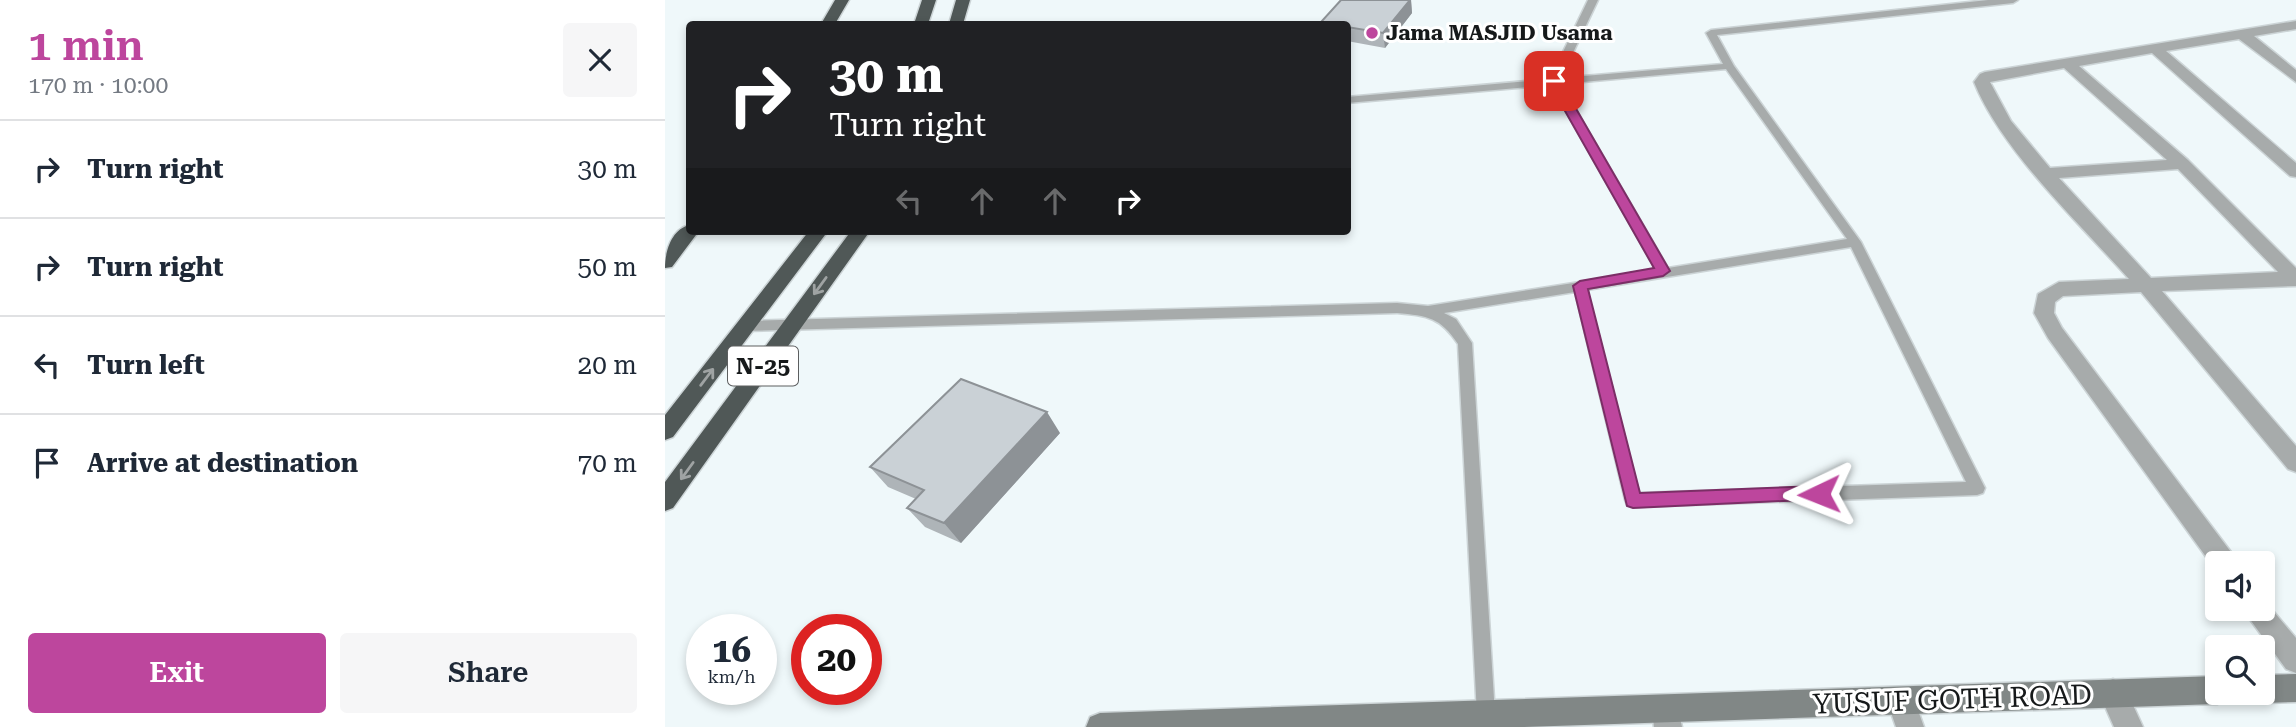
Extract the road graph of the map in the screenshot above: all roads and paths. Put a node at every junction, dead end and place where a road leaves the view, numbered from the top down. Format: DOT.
graph roads {
  1 [pos="842,0"];
  2 [pos="929,0"];
  3 [pos="963,0"];
  4 [pos="1593,0"];
  5 [pos="2013,0"];
  6 [pos="830,21"];
  7 [pos="922,21"];
  8 [pos="956,21"];
  9 [pos="2296,25"];
  10 [pos="2242,34"];
  11 [pos="2153,47"];
  12 [pos="2066,62"];
  13 [pos="1729,66"];
  14 [pos="2296,77"];
  15 [pos="1554,81"];
  16 [pos="1351,100"];
  17 [pos="2182,164"];
  18 [pos="2296,172"];
  19 [pos="2046,174"];
  20 [pos="687,235"];
  21 [pos="816,235"];
  22 [pos="857,235"];
  23 [pos="1855,242"];
  24 [pos="665,262"];
  25 [pos="1663,271"];
  26 [pos="2296,278"];
  27 [pos="2144,283"];
  28 [pos="1580,286"];
  29 [pos="1428,311"];
  30 [pos="746,326"];
  31 [pos="792,326"];
  32 [pos="665,431"];
  33 [pos="2296,462"];
  34 [pos="665,501"];
  35 [pos="2216,551"];
  36 [pos="2267,621"];
  37 [pos="2296,660"];
  38 [pos="2296,688"];
  39 [pos="2275,689"];
  40 [pos="2205,690"];
  41 [pos="2113,693"];
  42 [pos="1905,714"];
  43 [pos="1667,718"];
  44 [pos="1486,721"];
  45 [pos="1210,725"];
  46 [pos="1100,727"];
  47 [pos="2129,727"];
  1 -- 6 [label="highway"];
  2 -- 7 [label="highway"];
  3 -- 8 [label="highway"];
  4 -- 15 [label="lane"];
  5 -- 13 [label="lane"];
  9 -- 10 [label="street"];
  10 -- 11 [label="street"];
  10 -- 14 [label="street"];
  11 -- 12 [label="street"];
  11 -- 18 [label="street"];
  12 -- 17 [label="street"];
  12 -- 19 [label="street"];
  13 -- 15 [label="lane"];
  13 -- 23 [label="lane"];
  15 -- 16 [label="lane"];
  15 -- 25 [label="lane"];
  17 -- 19 [label="street"];
  17 -- 26 [label="street"];
  19 -- 27 [label="street"];
  20 -- 24 [label="highway"];
  21 -- 30 [label="highway"];
  22 -- 31 [label="highway, N-25, one-way"];
  23 -- 25 [label="lane"];
  23 -- 28 [label="lane"];
  25 -- 28 [label="lane"];
  26 -- 27 [label="street"];
  27 -- 33 [label="street"];
  27 -- 35 [label="street"];
  28 -- 29 [label="lane"];
  29 -- 31 [label="lane"];
  29 -- 44 [label="lane"];
  30 -- 31 [label="lane"];
  32 -- 30 [label="highway, one-way"];
  31 -- 34 [label="highway, N-25, one-way"];
  36 -- 37 [label="street"];
  38 -- 39 [label="street"];
  40 -- 41 [label="street, YUSUF GOTH ROAD"];
  41 -- 42 [label="street, YUSUF GOTH ROAD"];
  41 -- 47 [label="street"];
  42 -- 43 [label="street, YUSUF GOTH ROAD"];
  43 -- 44 [label="street, YUSUF GOTH ROAD"];
  44 -- 45 [label="street, YUSUF GOTH ROAD"];
  45 -- 46 [label="street, YUSUF GOTH ROAD"];
}
